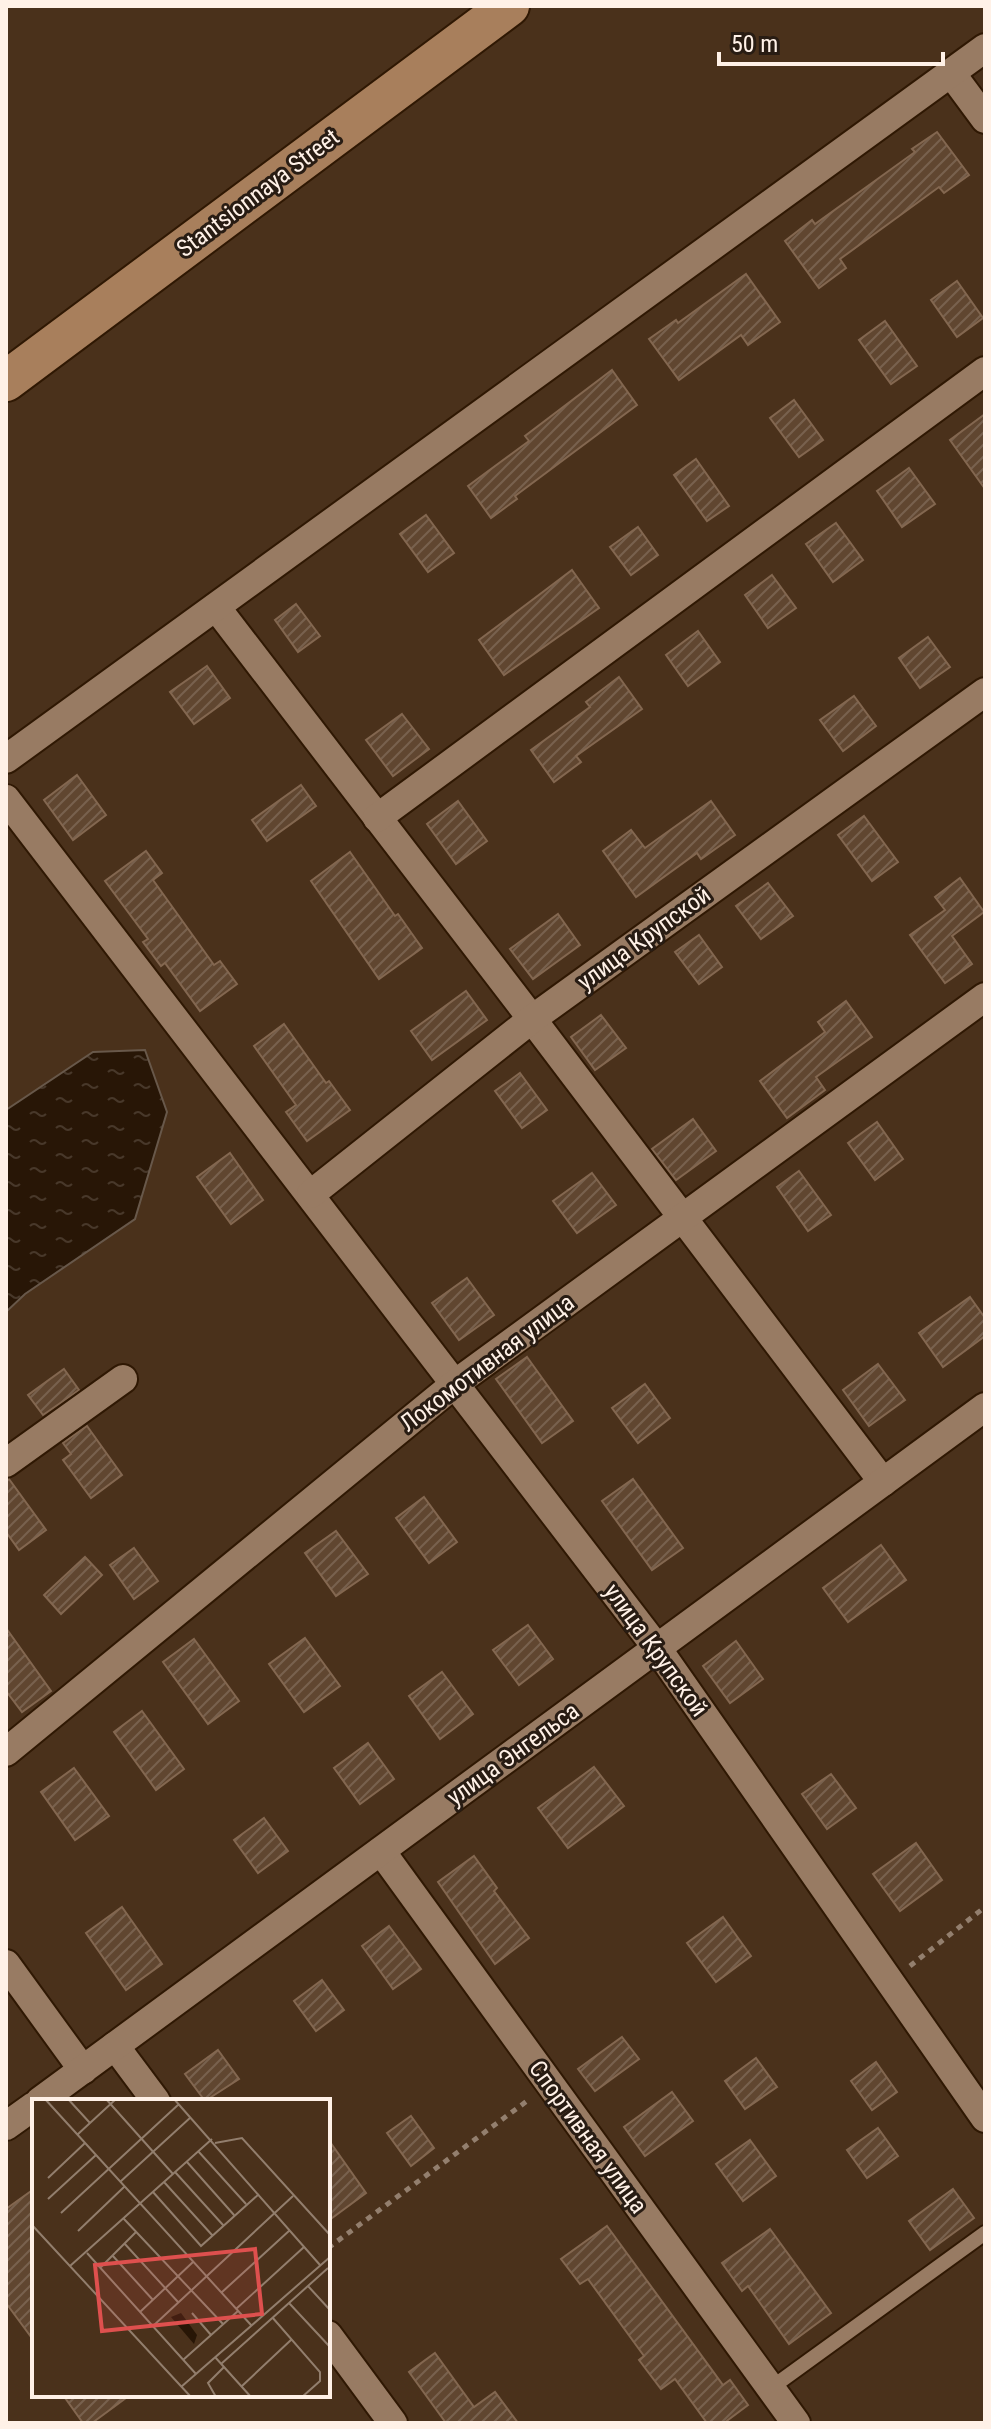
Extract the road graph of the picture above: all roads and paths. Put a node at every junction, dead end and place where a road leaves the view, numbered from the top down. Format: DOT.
graph roads {
  1 [pos="509,6"];
  2 [pos="985,48"];
  3 [pos="951,73"];
  4 [pos="985,119"];
  5 [pos="985,371"];
  6 [pos="6,381"];
  7 [pos="216,607"];
  8 [pos="985,692"];
  9 [pos="6,759"];
  10 [pos="6,799"];
  11 [pos="377,818"];
  12 [pos="985,997"];
  13 [pos="532,1019"];
  14 [pos="311,1194"];
  15 [pos="683,1217"];
  16 [pos="123,1379"];
  17 [pos="456,1383"];
  18 [pos="985,1407"];
  19 [pos="6,1463"];
  20 [pos="883,1482"];
  21 [pos="657,1648"];
  22 [pos="6,1752"];
  23 [pos="381,1851"];
  24 [pos="985,1907"];
  25 [pos="6,1964"];
  26 [pos="890,1982"];
  27 [pos="115,2046"];
  28 [pos="83,2070"];
  29 [pos="550,2084"];
  30 [pos="43,2099"];
  31 [pos="155,2099"];
  32 [pos="32,2107"];
  33 [pos="985,2118"];
  34 [pos="6,2126"];
  35 [pos="985,2233"];
  36 [pos="330,2247"];
  37 [pos="330,2338"];
  38 [pos="771,2388"];
  39 [pos="393,2423"];
  40 [pos="796,2423"];
  1 -- 6 [label="street, Stantsionnaya Street"];
  2 -- 3 [label="street"];
  3 -- 4 [label="street"];
  3 -- 7 [label="street"];
  5 -- 11 [label="street"];
  7 -- 9 [label="street"];
  7 -- 11 [label="street"];
  8 -- 13 [label="street, улица Крупской"];
  10 -- 14 [label="street, улица Крупской"];
  11 -- 13 [label="street"];
  12 -- 15 [label="street, Локомотивная улица"];
  13 -- 14 [label="street, улица Крупской"];
  13 -- 15 [label="street"];
  14 -- 17 [label="street, улица Крупской"];
  15 -- 17 [label="street, Локомотивная улица"];
  15 -- 20 [label="street"];
  16 -- 19 [label="street"];
  17 -- 21 [label="street, улица Крупской"];
  17 -- 22 [label="street, Локомотивная улица"];
  18 -- 20 [label="street, улица Энгельса"];
  20 -- 21 [label="street, улица Энгельса"];
  21 -- 23 [label="street, улица Энгельса"];
  21 -- 26 [label="street, улица Крупской"];
  23 -- 27 [label="street, улица Энгельса"];
  23 -- 29 [label="street, Спортивная улица"];
  24 -- 26 [label="path"];
  25 -- 28 [label="street"];
  26 -- 33 [label="street, улица Крупской"];
  27 -- 28 [label="street, улица Энгельса"];
  27 -- 31 [label="street"];
  28 -- 30 [label="street, улица Энгельса"];
  29 -- 36 [label="path"];
  29 -- 38 [label="street, Спортивная улица"];
  32 -- 34 [label="street"];
  35 -- 38 [label="lane"];
  37 -- 39 [label="street"];
  38 -- 40 [label="street, Спортивная улица"];
}
